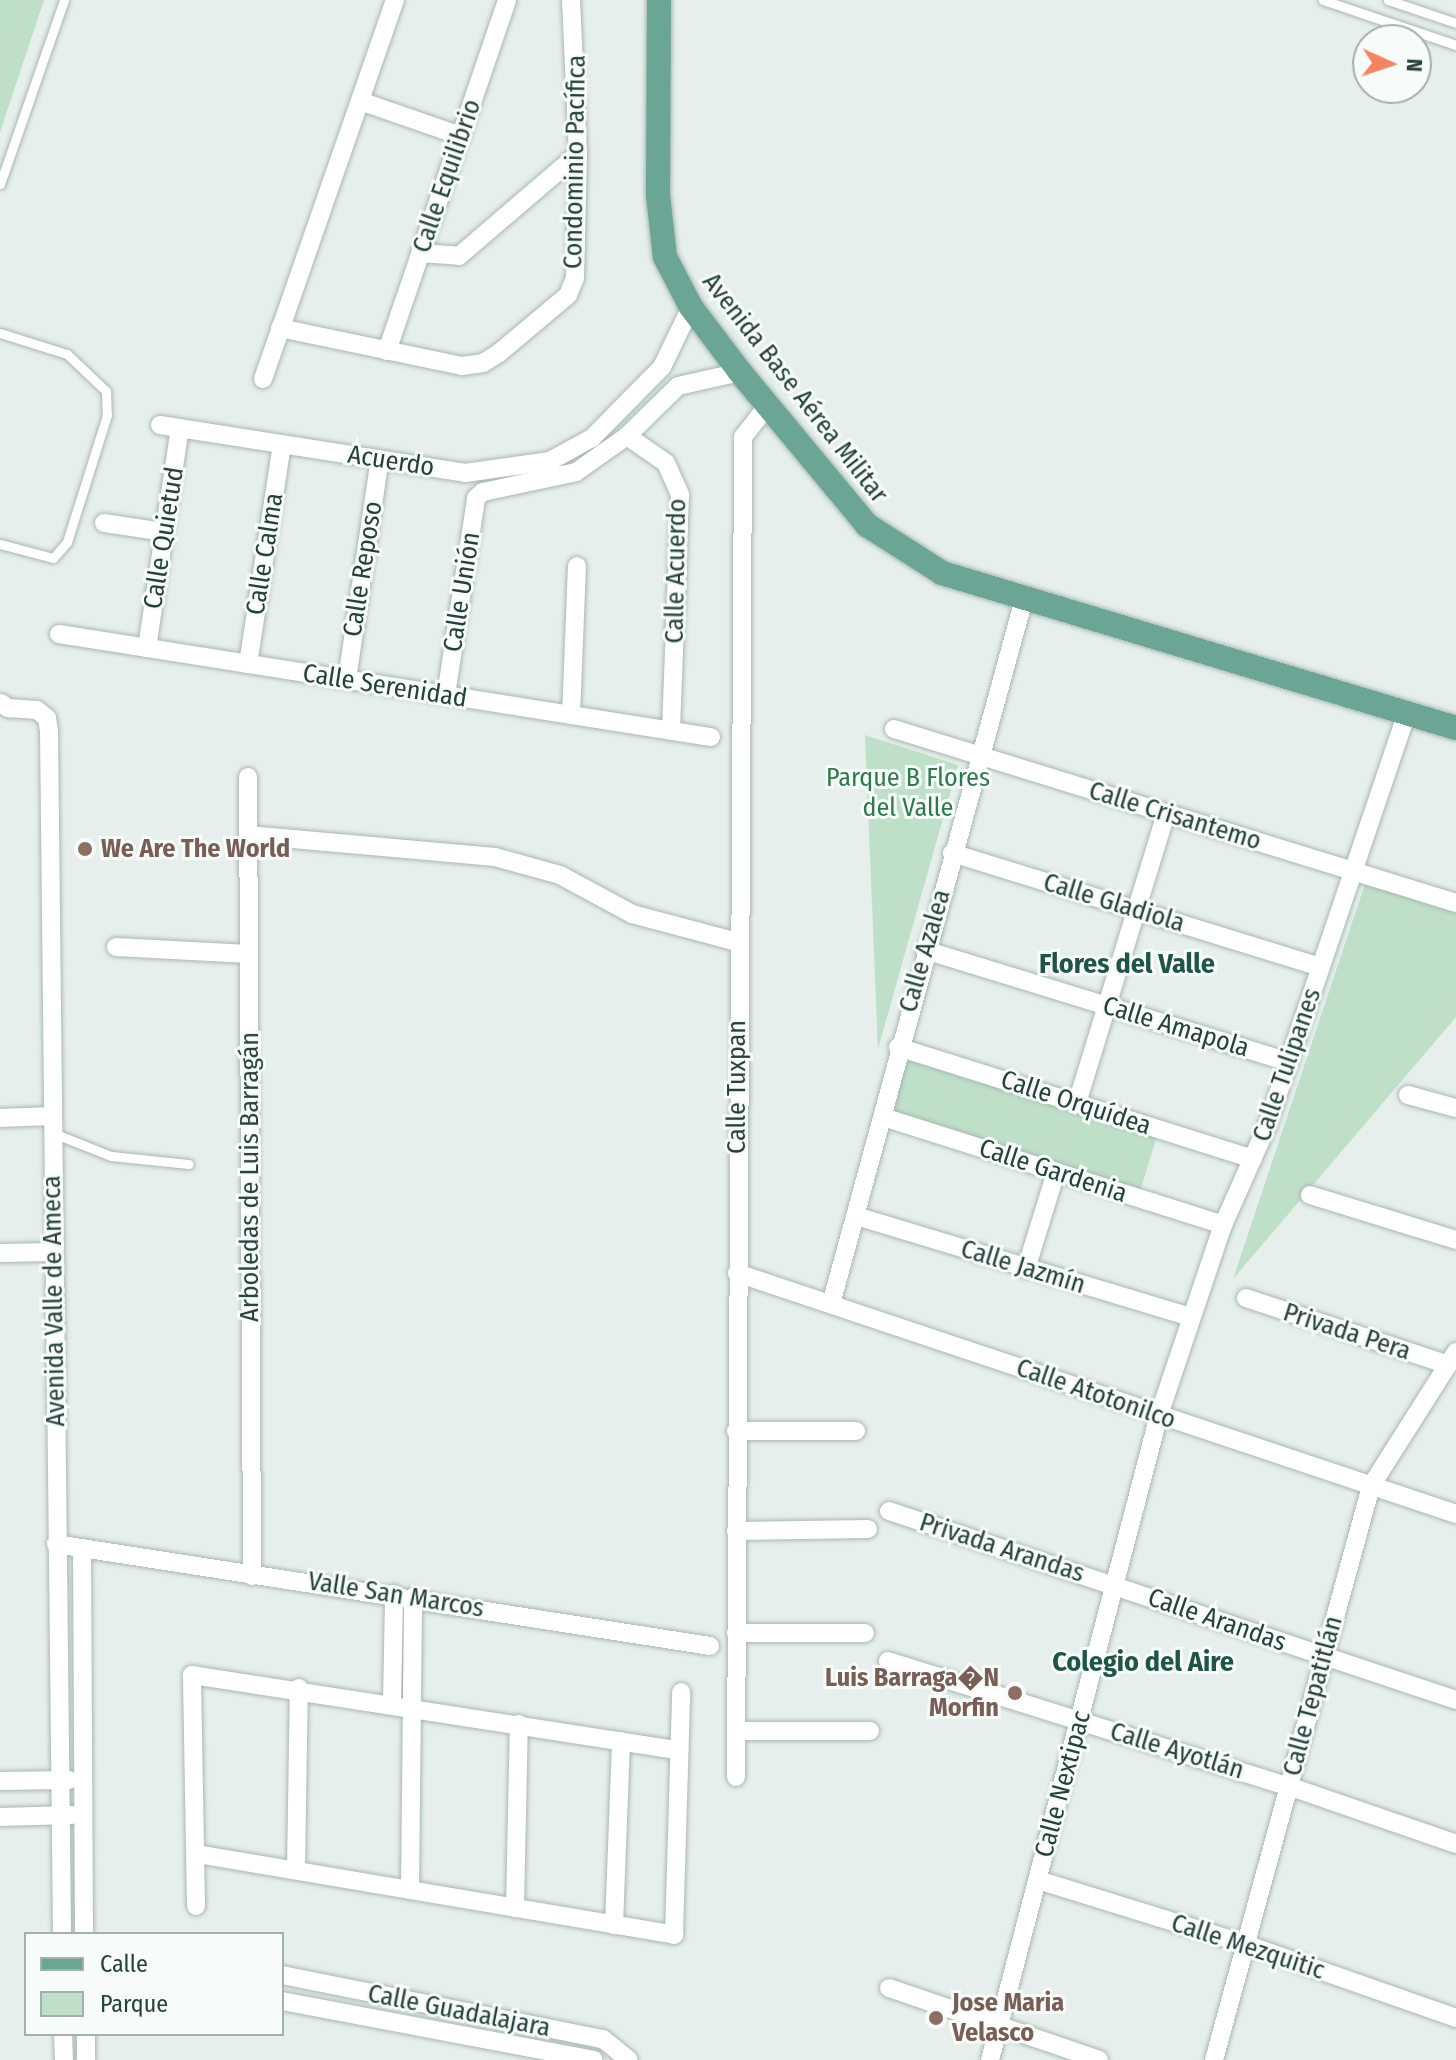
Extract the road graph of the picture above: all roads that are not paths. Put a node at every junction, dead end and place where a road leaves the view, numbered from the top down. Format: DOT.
graph roads {
  1 [pos="64,0"];
  2 [pos="395,0"];
  3 [pos="507,0"];
  4 [pos="571,0"];
  5 [pos="659,0"];
  6 [pos="1323,0"];
  7 [pos="1388,0"];
  8 [pos="1456,23"];
  9 [pos="1456,45"];
  10 [pos="360,101"];
  11 [pos="461,136"];
  12 [pos="578,154"];
  13 [pos="0,184"];
  14 [pos="420,253"];
  15 [pos="691,307"];
  16 [pos="280,328"];
  17 [pos="0,333"];
  18 [pos="387,351"];
  19 [pos="662,367"];
  20 [pos="740,372"];
  21 [pos="263,379"];
  22 [pos="678,386"];
  23 [pos="643,387"];
  24 [pos="659,405"];
  25 [pos="767,406"];
  26 [pos="160,425"];
  27 [pos="180,428"];
  28 [pos="627,436"];
  29 [pos="282,445"];
  30 [pos="380,459"];
  31 [pos="478,472"];
  32 [pos="483,492"];
  33 [pos="104,523"];
  34 [pos="164,532"];
  35 [pos="0,544"];
  36 [pos="577,566"];
  37 [pos="1024,599"];
  38 [pos="59,634"];
  39 [pos="147,648"];
  40 [pos="248,664"];
  41 [pos="347,679"];
  42 [pos="446,695"];
  43 [pos="1,703"];
  44 [pos="1407,713"];
  45 [pos="571,715"];
  46 [pos="1456,728"];
  47 [pos="894,729"];
  48 [pos="671,731"];
  49 [pos="711,737"];
  50 [pos="980,756"];
  51 [pos="248,777"];
  52 [pos="1166,813"];
  53 [pos="248,835"];
  54 [pos="952,853"];
  55 [pos="1354,871"];
  56 [pos="1456,903"];
  57 [pos="1136,910"];
  58 [pos="737,942"];
  59 [pos="116,947"];
  60 [pos="925,950"];
  61 [pos="249,954"];
  62 [pos="1321,967"];
  63 [pos="1107,1006"];
  64 [pos="898,1047"];
  65 [pos="1289,1062"];
  66 [pos="1408,1095"];
  67 [pos="1077,1103"];
  68 [pos="1456,1108"];
  69 [pos="883,1117"];
  70 [pos="0,1118"];
  71 [pos="51,1124"];
  72 [pos="1253,1159"];
  73 [pos="189,1164"];
  74 [pos="1056,1172"];
  75 [pos="1310,1195"];
  76 [pos="856,1216"];
  77 [pos="1223,1225"];
  78 [pos="1456,1240"];
  79 [pos="54,1252"];
  80 [pos="0,1253"];
  81 [pos="1026,1269"];
  82 [pos="737,1273"];
  83 [pos="1246,1298"];
  84 [pos="831,1304"];
  85 [pos="1191,1317"];
  86 [pos="1452,1358"];
  87 [pos="1159,1415"];
  88 [pos="736,1431"];
  89 [pos="856,1431"];
  90 [pos="1371,1486"];
  91 [pos="889,1511"];
  92 [pos="1456,1514"];
  93 [pos="868,1529"];
  94 [pos="736,1531"];
  95 [pos="56,1544"];
  96 [pos="82,1548"];
  97 [pos="252,1575"];
  98 [pos="1115,1586"];
  99 [pos="404,1596"];
  100 [pos="736,1633"];
  101 [pos="865,1633"];
  102 [pos="710,1646"];
  103 [pos="1324,1656"];
  104 [pos="888,1661"];
  105 [pos="299,1688"];
  106 [pos="681,1692"];
  107 [pos="1456,1700"];
  108 [pos="392,1703"];
  109 [pos="412,1707"];
  110 [pos="1080,1720"];
  111 [pos="519,1724"];
  112 [pos="736,1731"];
  113 [pos="870,1731"];
  114 [pos="621,1741"];
  115 [pos="679,1750"];
  116 [pos="736,1777"];
  117 [pos="83,1779"];
  118 [pos="60,1780"];
  119 [pos="0,1781"];
  120 [pos="1288,1786"];
  121 [pos="83,1815"];
  122 [pos="61,1816"];
  123 [pos="0,1817"];
  124 [pos="1456,1844"];
  125 [pos="197,1854"];
  126 [pos="296,1870"];
  127 [pos="1038,1880"];
  128 [pos="410,1890"];
  129 [pos="196,1906"];
  130 [pos="515,1908"];
  131 [pos="614,1925"];
  132 [pos="66,1932"];
  133 [pos="84,1932"];
  134 [pos="1245,1944"];
  135 [pos="284,1975"];
  136 [pos="889,1988"];
  137 [pos="284,2001"];
  138 [pos="1456,2018"];
  139 [pos="998,2027"];
  140 [pos="63,2036"];
  141 [pos="86,2036"];
  142 [pos="603,2039"];
  143 [pos="626,2059"];
  144 [pos="64,2060"];
  145 [pos="86,2060"];
  146 [pos="593,2060"];
  147 [pos="600,2060"];
  148 [pos="990,2060"];
  149 [pos="1099,2060"];
  150 [pos="1214,2060"];
  1 -- 13 [label="lane"];
  2 -- 10 [label="street"];
  3 -- 11 [label="street, Calle Equilibrio"];
  4 -- 12 [label="street, Condominio Pacífica"];
  5 -- 15 [label="main road, Avenida Base Aérea Militar"];
  6 -- 9 [label="lane"];
  7 -- 8 [label="lane"];
  10 -- 11 [label="street"];
  10 -- 16 [label="street"];
  11 -- 14 [label="street, Calle Equilibrio"];
  12 -- 14 [label="street"];
  12 -- 18 [label="street, Condominio Pacífica"];
  14 -- 18 [label="street, Calle Equilibrio"];
  15 -- 19 [label="street, Acuerdo"];
  15 -- 20 [label="main road, Avenida Base Aérea Militar"];
  16 -- 18 [label="street, Condominio Pacífica"];
  16 -- 21 [label="street"];
  17 -- 35 [label="lane"];
  19 -- 22 [label="street"];
  19 -- 23 [label="street, Acuerdo"];
  20 -- 22 [label="street"];
  20 -- 25 [label="main road, Avenida Base Aérea Militar"];
  22 -- 24 [label="street"];
  23 -- 24 [label="street"];
  23 -- 31 [label="street, Acuerdo"];
  24 -- 28 [label="street"];
  25 -- 37 [label="main road, Avenida Base Aérea Militar"];
  25 -- 58 [label="street, Calle Tuxpan"];
  26 -- 27 [label="street, Acuerdo"];
  27 -- 29 [label="street, Acuerdo"];
  27 -- 34 [label="street, Calle Quietud"];
  28 -- 32 [label="street"];
  28 -- 48 [label="street, Calle Acuerdo"];
  29 -- 30 [label="street, Acuerdo"];
  29 -- 40 [label="street, Calle Calma"];
  30 -- 31 [label="street, Acuerdo"];
  30 -- 41 [label="street, Calle Reposo"];
  31 -- 32 [label="street"];
  32 -- 42 [label="street, Calle Unión"];
  33 -- 34 [label="street"];
  34 -- 39 [label="street, Calle Quietud"];
  36 -- 45 [label="street"];
  37 -- 44 [label="main road, Avenida Base Aérea Militar"];
  37 -- 50 [label="street, Calle Azalea"];
  38 -- 39 [label="street, Calle Serenidad"];
  39 -- 40 [label="street, Calle Serenidad"];
  40 -- 41 [label="street, Calle Serenidad"];
  41 -- 42 [label="street, Calle Serenidad"];
  42 -- 45 [label="street, Calle Serenidad"];
  43 -- 71 [label="street, Avenida Valle de Ameca"];
  44 -- 46 [label="main road, Avenida Base Aérea Militar"];
  44 -- 55 [label="street, Calle Tulipanes"];
  45 -- 48 [label="street, Calle Serenidad"];
  47 -- 50 [label="street, Calle Crisantemo"];
  48 -- 49 [label="street, Calle Serenidad"];
  50 -- 52 [label="street, Calle Crisantemo"];
  50 -- 54 [label="street, Calle Azalea"];
  51 -- 53 [label="street, Arboledas de Luis Barragán"];
  52 -- 55 [label="street, Calle Crisantemo"];
  52 -- 57 [label="street"];
  53 -- 58 [label="street"];
  53 -- 61 [label="street, Arboledas de Luis Barragán"];
  54 -- 57 [label="street, Calle Gladiola"];
  54 -- 60 [label="street, Calle Azalea"];
  55 -- 56 [label="street, Calle Crisantemo"];
  55 -- 62 [label="street, Calle Tulipanes"];
  57 -- 62 [label="street, Calle Gladiola"];
  57 -- 63 [label="street"];
  58 -- 82 [label="street, Calle Tuxpan"];
  59 -- 61 [label="street"];
  60 -- 63 [label="street, Calle Amapola"];
  60 -- 64 [label="street, Calle Azalea"];
  61 -- 97 [label="street, Arboledas de Luis Barragán"];
  62 -- 65 [label="street, Calle Tulipanes"];
  63 -- 65 [label="street, Calle Amapola"];
  63 -- 67 [label="street"];
  64 -- 67 [label="street, Calle Orquídea"];
  64 -- 69 [label="street, Calle Azalea"];
  65 -- 72 [label="street, Calle Tulipanes"];
  66 -- 68 [label="street"];
  67 -- 72 [label="street, Calle Orquídea"];
  69 -- 74 [label="street, Calle Gardenia"];
  69 -- 76 [label="street, Calle Azalea"];
  70 -- 71 [label="street"];
  71 -- 73 [label="lane"];
  71 -- 79 [label="street, Avenida Valle de Ameca"];
  72 -- 77 [label="street, Calle Tulipanes"];
  74 -- 77 [label="street, Calle Gardenia"];
  74 -- 81 [label="street"];
  75 -- 78 [label="street"];
  76 -- 81 [label="street, Calle Jazmín"];
  76 -- 84 [label="street, Calle Azalea"];
  77 -- 85 [label="street, Calle Tulipanes"];
  79 -- 80 [label="street"];
  79 -- 95 [label="street, Avenida Valle de Ameca"];
  81 -- 85 [label="street, Calle Jazmín"];
  82 -- 84 [label="street, Calle Atotonilco"];
  82 -- 88 [label="street, Calle Tuxpan"];
  83 -- 86 [label="street, Privada Pera"];
  84 -- 87 [label="street, Calle Atotonilco"];
  85 -- 87 [label="street, Calle Tulipanes"];
  86 -- 90 [label="street, Calle Tepatitlán"];
  87 -- 90 [label="street, Calle Atotonilco"];
  87 -- 98 [label="street, Calle Nextipac"];
  88 -- 89 [label="street"];
  88 -- 94 [label="street, Calle Tuxpan"];
  90 -- 92 [label="street, Calle Atotonilco"];
  90 -- 103 [label="street, Calle Tepatitlán"];
  91 -- 98 [label="street, Privada Arandas"];
  93 -- 94 [label="street"];
  94 -- 100 [label="street, Calle Tuxpan"];
  95 -- 96 [label="street, Valle San Marcos"];
  95 -- 118 [label="street, Avenida Valle de Ameca"];
  96 -- 97 [label="street, Valle San Marcos"];
  96 -- 117 [label="street"];
  97 -- 99 [label="street, Valle San Marcos"];
  98 -- 103 [label="street, Calle Arandas"];
  98 -- 110 [label="street, Calle Nextipac"];
  99 -- 102 [label="street, Valle San Marcos"];
  99 -- 108 [label="street"];
  99 -- 109 [label="street"];
  100 -- 101 [label="street"];
  100 -- 112 [label="street, Calle Tuxpan"];
  103 -- 107 [label="street, Calle Arandas"];
  103 -- 120 [label="street, Calle Tepatitlán"];
  104 -- 110 [label="street, Calle Ayotlán"];
  105 -- 108 [label="street"];
  105 -- 125 [label="street"];
  105 -- 126 [label="street"];
  106 -- 115 [label="street"];
  108 -- 109 [label="street"];
  109 -- 111 [label="street"];
  109 -- 128 [label="street"];
  110 -- 120 [label="street, Calle Ayotlán"];
  110 -- 127 [label="street, Calle Nextipac"];
  111 -- 114 [label="street"];
  111 -- 130 [label="street"];
  112 -- 113 [label="street"];
  112 -- 116 [label="street, Calle Tuxpan"];
  114 -- 115 [label="street"];
  114 -- 131 [label="street"];
  115 -- 131 [label="street"];
  117 -- 118 [label="street"];
  117 -- 121 [label="street"];
  118 -- 119 [label="street"];
  118 -- 122 [label="street, Avenida Valle de Ameca"];
  120 -- 124 [label="street, Calle Ayotlán"];
  120 -- 134 [label="street, Calle Tepatitlán"];
  121 -- 122 [label="street"];
  121 -- 133 [label="street"];
  122 -- 123 [label="street"];
  122 -- 132 [label="street, Avenida Valle de Ameca"];
  125 -- 126 [label="street"];
  125 -- 129 [label="street"];
  126 -- 128 [label="street"];
  127 -- 134 [label="street, Calle Mezquitic"];
  127 -- 139 [label="street, Calle Nextipac"];
  128 -- 130 [label="street"];
  130 -- 131 [label="street"];
  134 -- 138 [label="street, Calle Mezquitic"];
  134 -- 150 [label="street, Calle Tepatitlán"];
  135 -- 142 [label="street, Calle Guadalajara"];
  136 -- 139 [label="street"];
  137 -- 146 [label="street, Calle Guadalajara"];
  139 -- 148 [label="street, Calle Nextipac"];
  139 -- 149 [label="street"];
  140 -- 144 [label="street"];
  141 -- 145 [label="street"];
  142 -- 143 [label="street, Calle Guadalajara"];
  142 -- 147 [label="street"];
}
